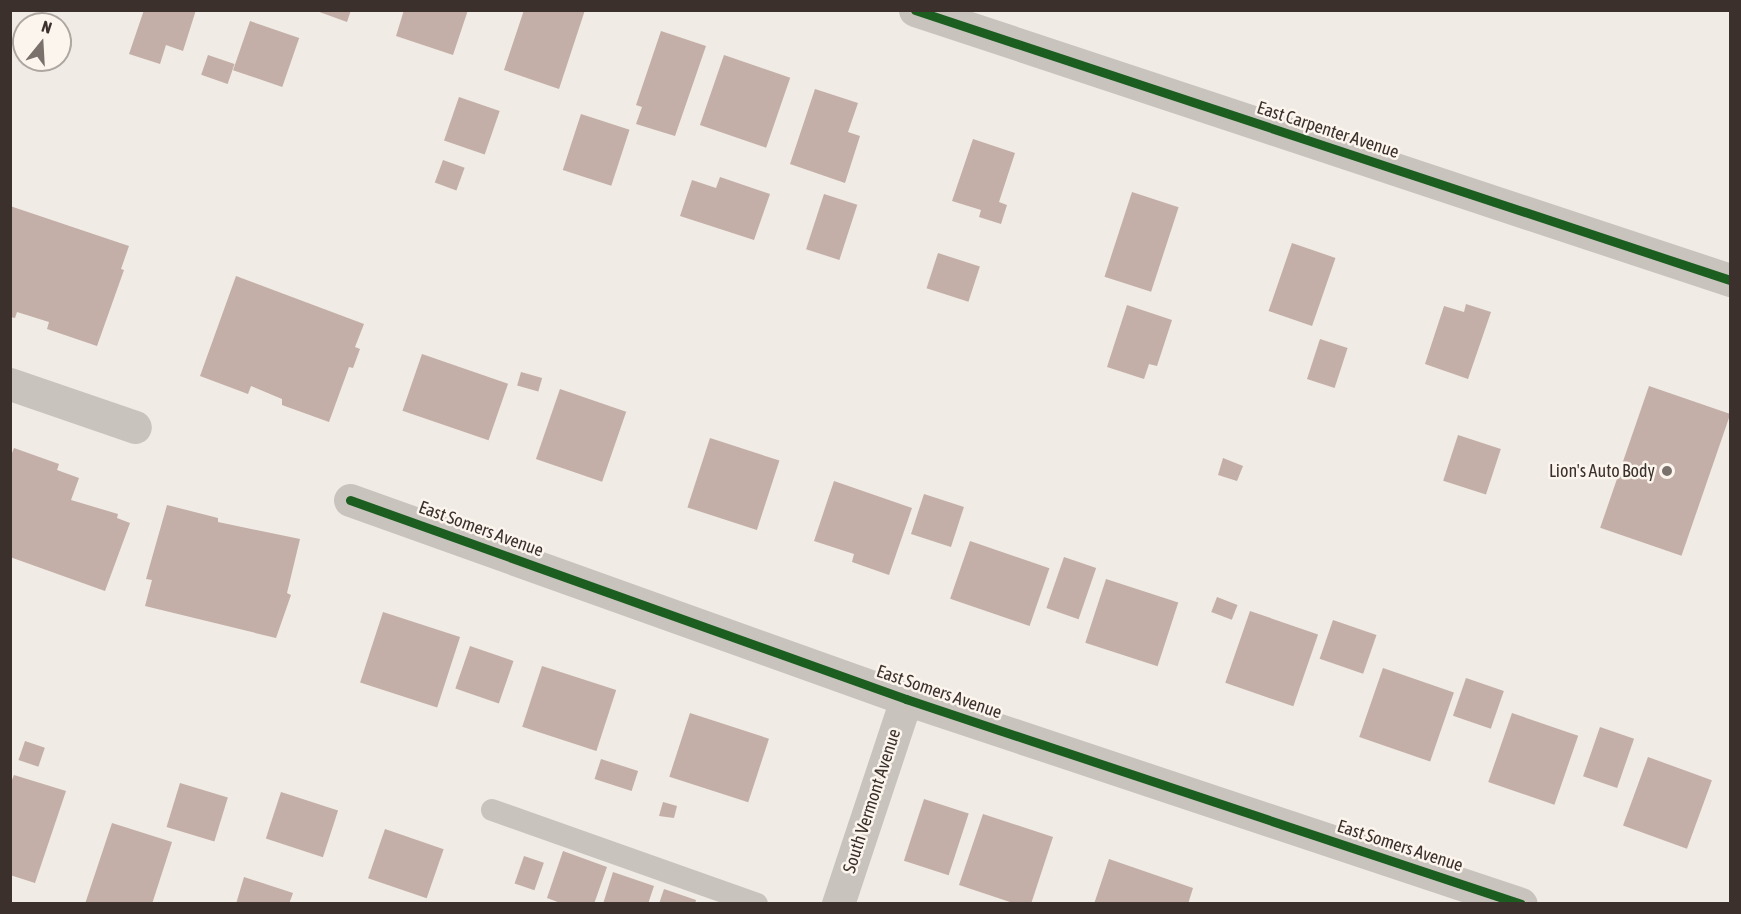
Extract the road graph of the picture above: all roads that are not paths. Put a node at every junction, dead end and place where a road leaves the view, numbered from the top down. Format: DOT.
graph roads {
  1 [pos="915,10"];
  2 [pos="1731,280"];
  3 [pos="10,384"];
  4 [pos="135,427"];
  5 [pos="343,498"];
  6 [pos="906,699"];
  7 [pos="492,810"];
  8 [pos="757,903"];
  9 [pos="838,903"];
  10 [pos="1521,903"];
  1 -- 2 [label="street, East Carpenter Avenue"];
  3 -- 4 [label="street"];
  5 -- 6 [label="street, East Somers Avenue"];
  6 -- 9 [label="street, South Vermont Avenue"];
  6 -- 10 [label="street, East Somers Avenue"];
  7 -- 8 [label="lane"];
}
